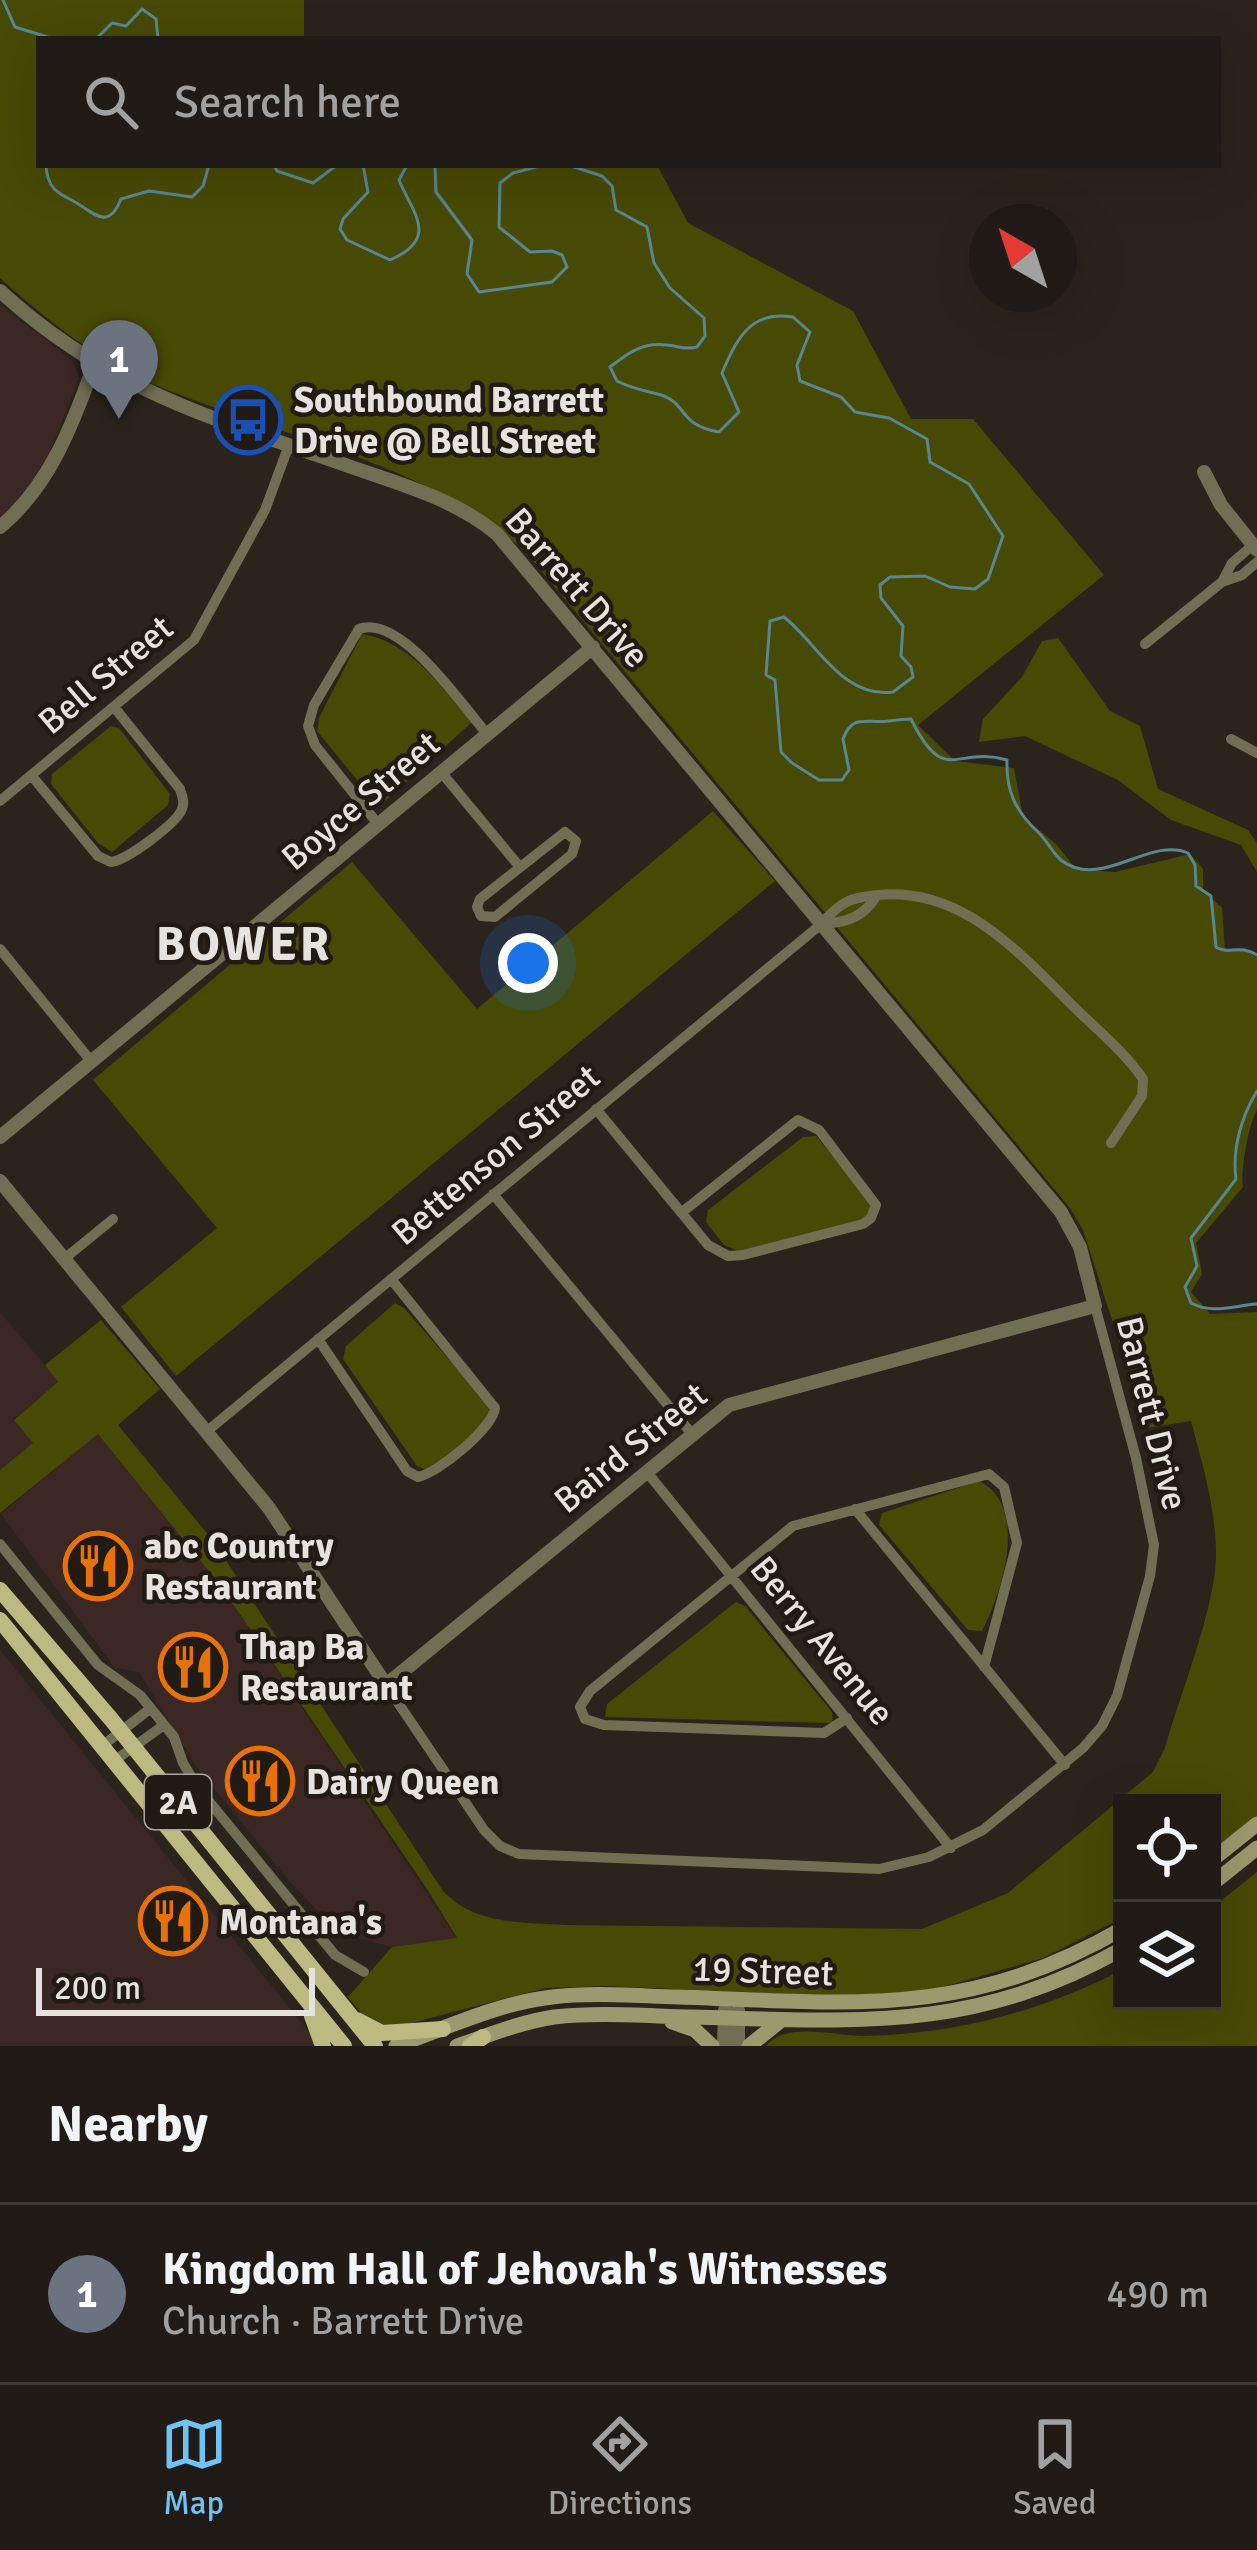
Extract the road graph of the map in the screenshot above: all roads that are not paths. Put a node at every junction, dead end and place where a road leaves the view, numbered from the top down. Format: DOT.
graph roads {
  1 [pos="0,292"];
  2 [pos="94,365"];
  3 [pos="289,445"];
  4 [pos="1204,472"];
  5 [pos="0,527"];
  6 [pos="1255,547"];
  7 [pos="1257,562"];
  8 [pos="1222,582"];
  9 [pos="1145,644"];
  10 [pos="593,647"];
  11 [pos="114,707"];
  12 [pos="487,734"];
  13 [pos="1232,739"];
  14 [pos="1257,753"];
  15 [pos="441,772"];
  16 [pos="31,776"];
  17 [pos="0,801"];
  18 [pos="378,824"];
  19 [pos="519,866"];
  20 [pos="822,923"];
  21 [pos="0,949"];
  22 [pos="91,1061"];
  23 [pos="596,1109"];
  24 [pos="0,1137"];
  25 [pos="1111,1143"];
  26 [pos="0,1181"];
  27 [pos="494,1194"];
  28 [pos="681,1213"];
  29 [pos="113,1219"];
  30 [pos="64,1259"];
  31 [pos="391,1279"];
  32 [pos="1095,1306"];
  33 [pos="318,1339"];
  34 [pos="206,1432"];
  35 [pos="691,1433"];
  36 [pos="646,1471"];
  37 [pos="854,1509"];
  38 [pos="0,1544"];
  39 [pos="731,1575"];
  40 [pos="0,1590"];
  41 [pos="0,1620"];
  42 [pos="984,1667"];
  43 [pos="386,1684"];
  44 [pos="151,1708"];
  45 [pos="847,1718"];
  46 [pos="164,1725"];
  47 [pos="121,1732"];
  48 [pos="102,1746"];
  49 [pos="134,1748"];
  50 [pos="115,1761"];
  51 [pos="1065,1765"];
  52 [pos="1257,1824"];
  53 [pos="951,1848"];
  54 [pos="1257,1848"];
  55 [pos="1221,1854"];
  56 [pos="1221,1877"];
  57 [pos="1113,1933"];
  58 [pos="1113,1953"];
  59 [pos="364,1972"];
  60 [pos="298,1988"];
  61 [pos="732,1999"];
  62 [pos="652,2016"];
  63 [pos="352,2017"];
  64 [pos="732,2018"];
  65 [pos="784,2020"];
  66 [pos="443,2029"];
  67 [pos="477,2042"];
  68 [pos="323,2046"];
  69 [pos="344,2046"];
  70 [pos="375,2046"];
  71 [pos="396,2046"];
  72 [pos="457,2046"];
  73 [pos="712,2046"];
  74 [pos="724,2046"];
  75 [pos="738,2046"];
  76 [pos="749,2046"];
  1 -- 2 [label="street, Barrett Drive"];
  2 -- 3 [label="street, Barrett Drive"];
  2 -- 5 [label="street"];
  3 -- 10 [label="street, Barrett Drive"];
  3 -- 11 [label="street, Bell Street"];
  4 -- 6 [label="street"];
  6 -- 8 [label="street"];
  7 -- 8 [label="street"];
  8 -- 9 [label="street"];
  10 -- 12 [label="street, Boyce Street"];
  10 -- 20 [label="street, Barrett Drive"];
  11 -- 16 [label="street, Bell Street"];
  11 -- 16 [label="street"];
  12 -- 15 [label="street, Boyce Street"];
  12 -- 18 [label="street"];
  13 -- 14 [label="street"];
  15 -- 18 [label="street, Boyce Street"];
  15 -- 19 [label="street"];
  16 -- 17 [label="street, Bell Street"];
  18 -- 22 [label="street, Boyce Street"];
  19 -- 19 [label="street"];
  20 -- 23 [label="street, Bettenson Street"];
  20 -- 25 [label="street, Bettenson Street"];
  20 -- 32 [label="street, Barrett Drive"];
  21 -- 22 [label="street"];
  22 -- 24 [label="street, Boyce Street"];
  23 -- 27 [label="street, Bettenson Street"];
  23 -- 28 [label="street"];
  26 -- 30 [label="street, Barrett Drive"];
  27 -- 31 [label="street, Bettenson Street"];
  27 -- 35 [label="street"];
  28 -- 28 [label="street"];
  29 -- 30 [label="street"];
  30 -- 34 [label="street, Barrett Drive"];
  31 -- 33 [label="street, Bettenson Street"];
  31 -- 33 [label="street"];
  32 -- 35 [label="street, Baird Street"];
  32 -- 51 [label="street, Barrett Drive"];
  33 -- 34 [label="street, Bettenson Street"];
  34 -- 43 [label="street, Barrett Drive"];
  35 -- 36 [label="street, Baird Street"];
  36 -- 39 [label="street, Berry Avenue"];
  36 -- 43 [label="street, Baird Street"];
  37 -- 39 [label="street"];
  37 -- 42 [label="street"];
  37 -- 42 [label="street"];
  38 -- 44 [label="street"];
  39 -- 45 [label="street, Berry Avenue"];
  39 -- 45 [label="street"];
  40 -- 47 [label="main road, 2A"];
  41 -- 48 [label="main road, 2A"];
  42 -- 51 [label="street"];
  43 -- 53 [label="street, Barrett Drive"];
  44 -- 46 [label="street"];
  44 -- 47 [label="street"];
  45 -- 53 [label="street, Berry Avenue"];
  46 -- 49 [label="street"];
  46 -- 59 [label="street"];
  47 -- 48 [label="street"];
  47 -- 49 [label="main road, 2A"];
  48 -- 50 [label="main road, 2A"];
  49 -- 50 [label="street"];
  49 -- 63 [label="main road, 2A"];
  50 -- 60 [label="main road, 2A"];
  51 -- 53 [label="street, Barrett Drive"];
  52 -- 55 [label="main road"];
  54 -- 56 [label="main road"];
  57 -- 61 [label="main road, 19 Street"];
  58 -- 65 [label="main road, 19 Street"];
  60 -- 68 [label="main road"];
  60 -- 69 [label="main road, 2A"];
  61 -- 64 [label="street"];
  61 -- 66 [label="main road, 19 Street"];
  62 -- 64 [label="main road, 19 Street"];
  62 -- 67 [label="main road, 19 Street"];
  62 -- 73 [label="main road"];
  63 -- 66 [label="main road"];
  63 -- 70 [label="main road, 2A"];
  64 -- 65 [label="main road, 19 Street"];
  64 -- 74 [label="street"];
  64 -- 75 [label="street"];
  65 -- 76 [label="main road"];
  66 -- 71 [label="main road, 19 Street"];
  67 -- 72 [label="main road, 19 Street"];
}
